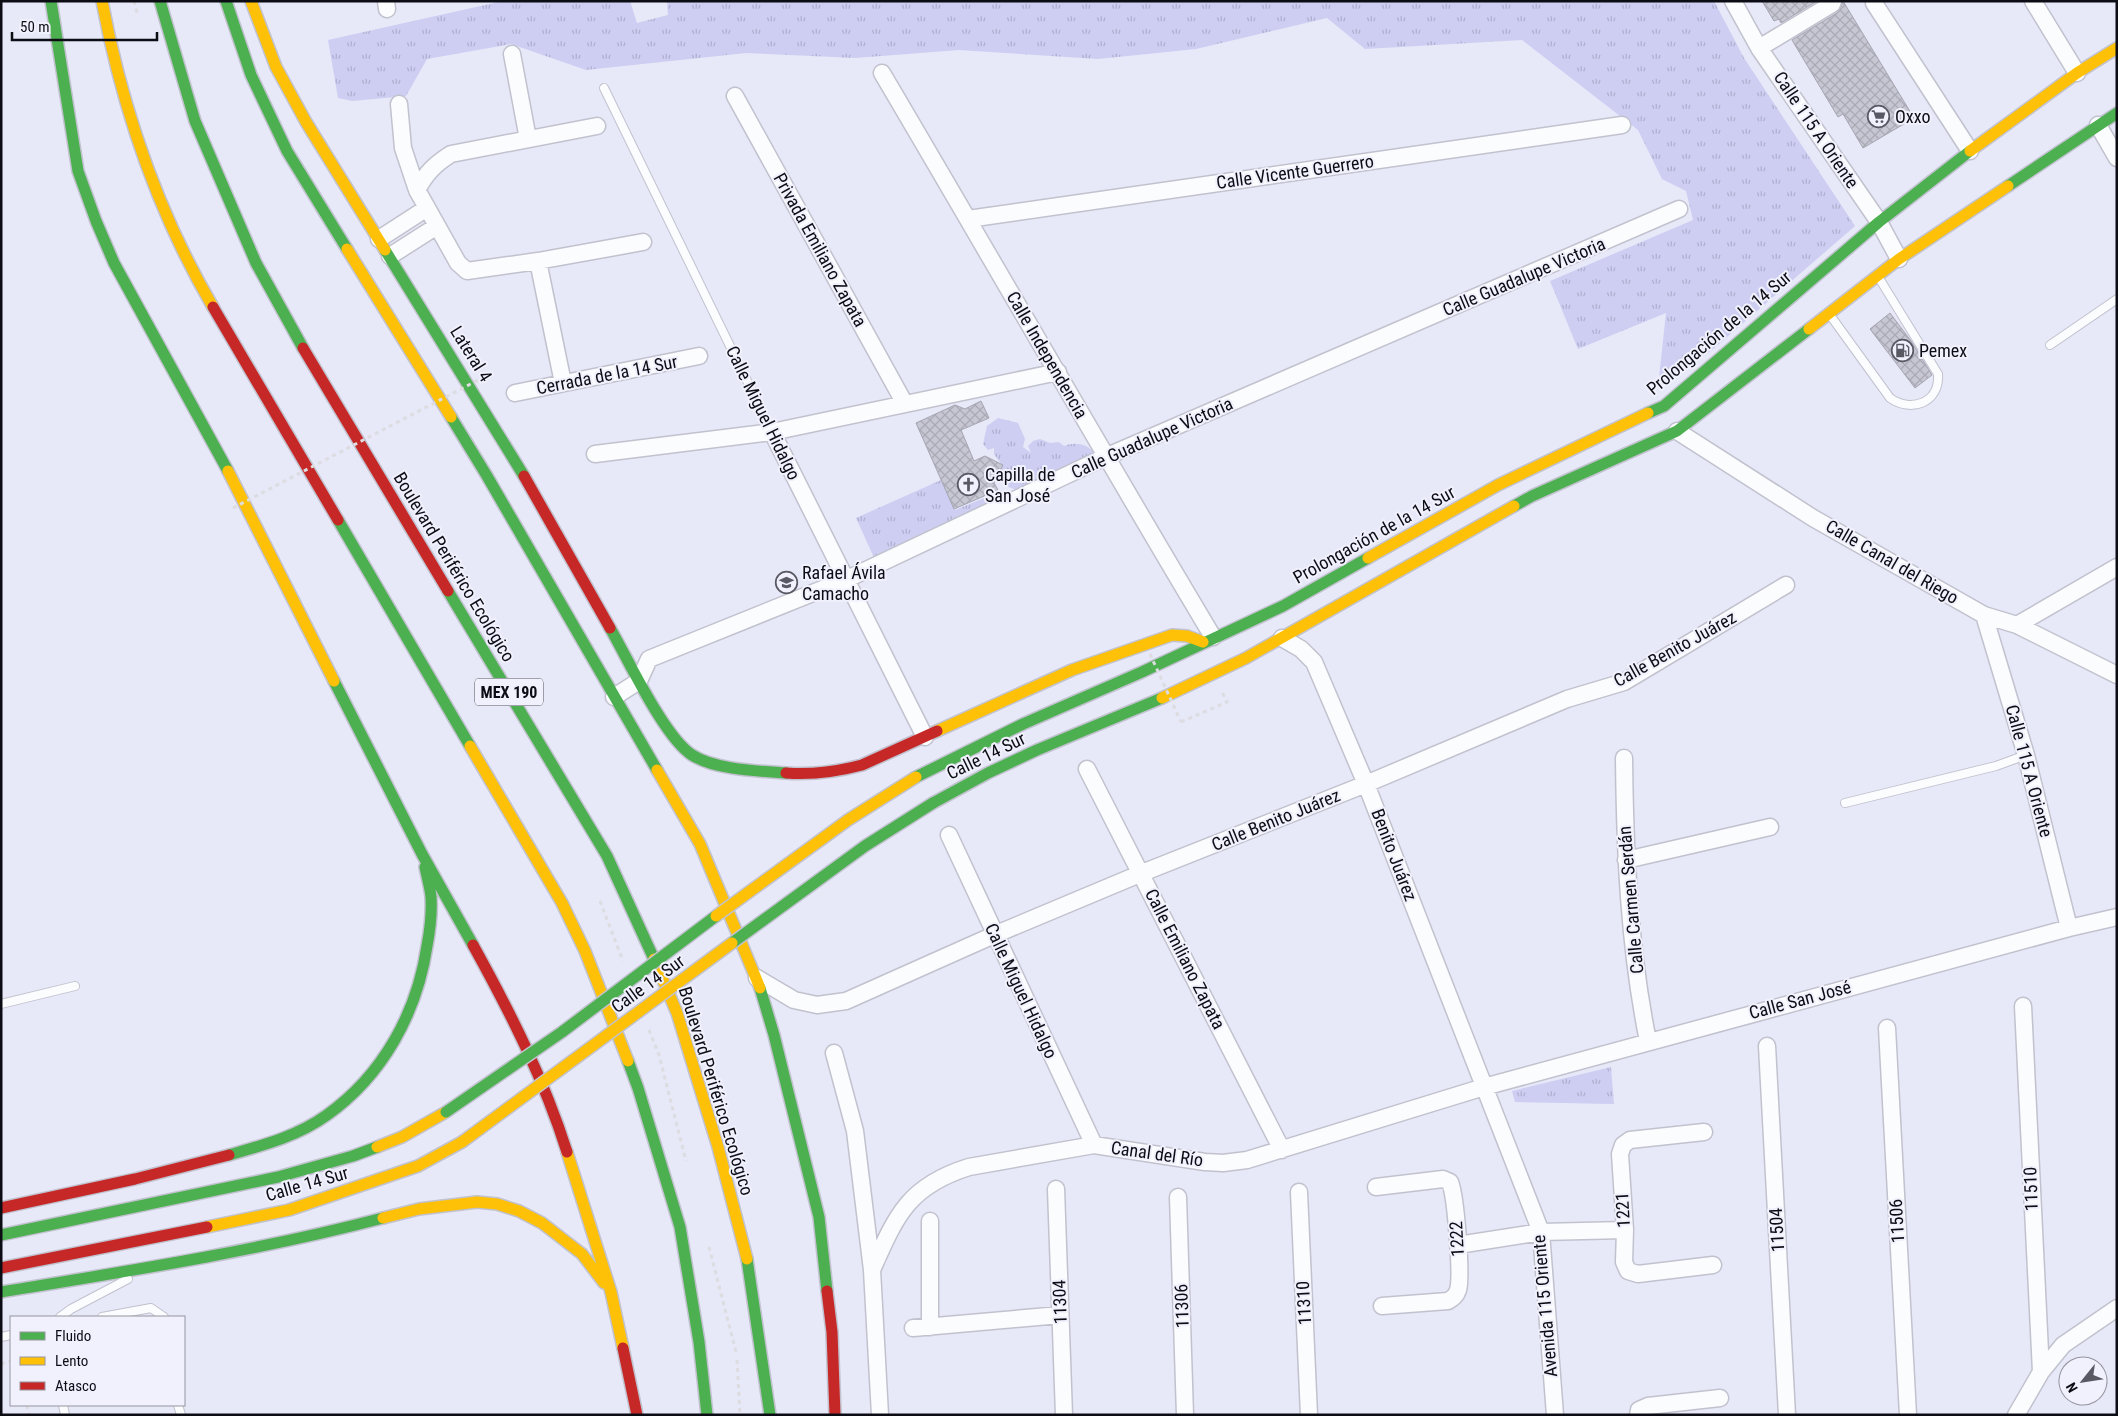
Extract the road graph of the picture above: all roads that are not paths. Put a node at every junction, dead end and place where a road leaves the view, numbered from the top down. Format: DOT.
graph roads {
  1 [pos="51,1"];
  2 [pos="102,1"];
  3 [pos="160,1"];
  4 [pos="226,1"];
  5 [pos="251,1"];
  6 [pos="1733,1"];
  7 [pos="1833,1"];
  8 [pos="2034,1"];
  9 [pos="1874,3"];
  10 [pos="1759,48"];
  11 [pos="2117,48"];
  12 [pos="512,54"];
  13 [pos="882,73"];
  14 [pos="2078,73"];
  15 [pos="604,88"];
  16 [pos="735,96"];
  17 [pos="398,104"];
  18 [pos="2117,113"];
  19 [pos="1622,125"];
  20 [pos="2098,125"];
  21 [pos="597,126"];
  22 [pos="528,138"];
  23 [pos="1970,150"];
  24 [pos="2117,158"];
  25 [pos="417,190"];
  26 [pos="427,208"];
  27 [pos="1679,209"];
  28 [pos="968,219"];
  29 [pos="1879,222"];
  30 [pos="437,226"];
  31 [pos="379,239"];
  32 [pos="643,242"];
  33 [pos="390,256"];
  34 [pos="1899,259"];
  35 [pos="538,261"];
  36 [pos="1878,277"];
  37 [pos="2117,299"];
  38 [pos="1829,313"];
  39 [pos="2050,345"];
  40 [pos="699,356"];
  41 [pos="1058,372"];
  42 [pos="563,383"];
  43 [pos="515,393"];
  44 [pos="905,404"];
  45 [pos="1677,431"];
  46 [pos="772,432"];
  47 [pos="595,454"];
  48 [pos="1105,458"];
  49 [pos="515,459"];
  50 [pos="494,471"];
  51 [pos="2117,567"];
  52 [pos="845,580"];
  53 [pos="1786,585"];
  54 [pos="1283,606"];
  55 [pos="1984,615"];
  56 [pos="2017,625"];
  57 [pos="1282,638"];
  58 [pos="1208,640"];
  59 [pos="2117,675"];
  60 [pos="639,681"];
  61 [pos="614,698"];
  62 [pos="925,736"];
  63 [pos="2026,755"];
  64 [pos="1624,758"];
  65 [pos="1087,769"];
  66 [pos="1366,784"];
  67 [pos="1845,803"];
  68 [pos="1770,827"];
  69 [pos="950,835"];
  70 [pos="422,854"];
  71 [pos="1626,860"];
  72 [pos="1142,873"];
  73 [pos="2117,917"];
  74 [pos="2069,928"];
  75 [pos="994,935"];
  76 [pos="756,978"];
  77 [pos="75,986"];
  78 [pos="1,1004"];
  79 [pos="2023,1006"];
  80 [pos="1886,1028"];
  81 [pos="1648,1041"];
  82 [pos="1766,1046"];
  83 [pos="834,1053"];
  84 [pos="1484,1087"];
  85 [pos="1704,1132"];
  86 [pos="1094,1145"];
  87 [pos="1282,1150"];
  88 [pos="1376,1187"];
  89 [pos="1056,1189"];
  90 [pos="1299,1192"];
  91 [pos="1178,1197"];
  92 [pos="1,1208"];
  93 [pos="930,1221"];
  94 [pos="1625,1230"];
  95 [pos="1541,1232"];
  96 [pos="1,1235"];
  97 [pos="1458,1245"];
  98 [pos="1713,1265"];
  99 [pos="2,1268"];
  100 [pos="148,1268"];
  101 [pos="872,1270"];
  102 [pos="1,1292"];
  103 [pos="611,1292"];
  104 [pos="1382,1306"];
  105 [pos="2117,1308"];
  106 [pos="1060,1315"];
  107 [pos="62,1316"];
  108 [pos="108,1316"];
  109 [pos="163,1316"];
  110 [pos="930,1327"];
  111 [pos="913,1328"];
  112 [pos="2041,1372"];
  113 [pos="1720,1398"];
  114 [pos="637,1415"];
  115 [pos="707,1415"];
  116 [pos="770,1415"];
  117 [pos="835,1415"];
  118 [pos="880,1415"];
  119 [pos="1064,1415"];
  120 [pos="1185,1415"];
  121 [pos="1309,1415"];
  122 [pos="1555,1415"];
  123 [pos="1638,1415"];
  124 [pos="1787,1415"];
  125 [pos="1908,1415"];
  126 [pos="2016,1415"];
  1 -- 70 [label="main road"];
  2 -- 115 [label="main road, MEX 190"];
  3 -- 116 [label="main road, Boulevard Periférico Ecológico / MEX 190"];
  4 -- 50 [label="main road"];
  5 -- 31 [label="main road, Lateral 4"];
  6 -- 10 [label="street, Calle 115 A Oriente"];
  7 -- 10 [label="street"];
  8 -- 14 [label="street"];
  9 -- 23 [label="street"];
  10 -- 29 [label="street, Calle 115 A Oriente"];
  11 -- 14 [label="main road, Prolongación de la 14 Sur"];
  12 -- 22 [label="street"];
  13 -- 28 [label="street, Calle Independencia"];
  14 -- 23 [label="main road, Prolongación de la 14 Sur"];
  15 -- 46 [label="lane, Calle Miguel Hidalgo"];
  16 -- 44 [label="street, Privada Emiliano Zapata"];
  17 -- 25 [label="street"];
  18 -- 20 [label="main road"];
  19 -- 28 [label="street, Calle Vicente Guerrero"];
  20 -- 24 [label="street"];
  20 -- 34 [label="main road"];
  21 -- 22 [label="street"];
  22 -- 25 [label="street"];
  23 -- 29 [label="main road, Prolongación de la 14 Sur"];
  25 -- 26 [label="street"];
  26 -- 30 [label="street"];
  26 -- 31 [label="street"];
  27 -- 48 [label="street, Calle Guadalupe Victoria"];
  28 -- 41 [label="street, Calle Independencia"];
  29 -- 34 [label="street, Calle 115 A Oriente"];
  29 -- 54 [label="main road, Prolongación de la 14 Sur"];
  30 -- 33 [label="street"];
  30 -- 35 [label="street"];
  31 -- 33 [label="main road, Lateral 4"];
  32 -- 35 [label="street"];
  33 -- 49 [label="main road, Lateral 4"];
  34 -- 36 [label="main road"];
  35 -- 42 [label="street"];
  36 -- 38 [label="main road"];
  36 -- 38 [label="lane"];
  37 -- 39 [label="lane"];
  38 -- 45 [label="main road"];
  40 -- 42 [label="street, Cerrada de la 14 Sur"];
  41 -- 44 [label="street"];
  41 -- 48 [label="street, Calle Independencia"];
  42 -- 43 [label="street, Cerrada de la 14 Sur"];
  44 -- 46 [label="street"];
  45 -- 55 [label="street, Calle Canal del Riego"];
  45 -- 57 [label="main road"];
  46 -- 47 [label="street"];
  46 -- 52 [label="street, Calle Miguel Hidalgo"];
  48 -- 52 [label="street, Calle Guadalupe Victoria"];
  48 -- 58 [label="street, Calle Independencia"];
  49 -- 50 [label="main road"];
  49 -- 60 [label="main road, Lateral 4"];
  50 -- 61 [label="main road"];
  51 -- 56 [label="street"];
  52 -- 60 [label="street, Calle Guadalupe Victoria"];
  52 -- 62 [label="street, Calle Miguel Hidalgo"];
  53 -- 66 [label="street, Calle Benito Juárez"];
  54 -- 58 [label="main road, Calle 14 Sur"];
  55 -- 56 [label="street, Calle Canal del Riego"];
  55 -- 63 [label="street, Calle 115 A Oriente"];
  56 -- 59 [label="street, Calle Canal del Riego"];
  57 -- 66 [label="street, Benito Juárez"];
  57 -- 99 [label="main road, Calle 14 Sur, bridge"];
  58 -- 62 [label="main road, Lateral 4"];
  58 -- 96 [label="main road, Calle 14 Sur, bridge"];
  60 -- 61 [label="street"];
  60 -- 62 [label="main road, Lateral 4"];
  61 -- 76 [label="main road"];
  63 -- 67 [label="lane"];
  63 -- 74 [label="street, Calle 115 A Oriente"];
  64 -- 71 [label="street, Calle Carmen Serdán"];
  65 -- 72 [label="street, Calle Emiliano Zapata"];
  66 -- 72 [label="street, Calle Benito Juárez"];
  66 -- 84 [label="street, Benito Juárez"];
  68 -- 71 [label="street"];
  69 -- 75 [label="street, Calle Miguel Hidalgo"];
  70 -- 92 [label="main road"];
  70 -- 103 [label="main road"];
  71 -- 81 [label="street, Calle Carmen Serdán"];
  72 -- 75 [label="street, Calle Benito Juárez"];
  72 -- 87 [label="street, Calle Emiliano Zapata"];
  73 -- 74 [label="street, Calle San José"];
  74 -- 81 [label="street, Calle San José"];
  75 -- 76 [label="street, Calle Benito Juárez"];
  75 -- 86 [label="street, Calle Miguel Hidalgo"];
  76 -- 117 [label="main road"];
  77 -- 78 [label="lane"];
  79 -- 112 [label="street, 11510"];
  80 -- 125 [label="street, 11506"];
  81 -- 84 [label="street, Calle San José"];
  82 -- 124 [label="street, 11504"];
  83 -- 101 [label="street"];
  84 -- 87 [label="street, Canal del Río"];
  84 -- 95 [label="street, Avenida 115 Oriente"];
  85 -- 94 [label="street, 1221"];
  86 -- 87 [label="street, Canal del Río"];
  86 -- 101 [label="street, Canal del Río"];
  88 -- 97 [label="street, 1222"];
  89 -- 106 [label="street, 11304"];
  90 -- 121 [label="street, 11310"];
  91 -- 120 [label="street, 11306"];
  93 -- 110 [label="street"];
  94 -- 95 [label="street"];
  94 -- 98 [label="street, 1221"];
  95 -- 97 [label="street"];
  95 -- 122 [label="street, Avenida 115 Oriente"];
  97 -- 104 [label="street, 1222"];
  100 -- 102 [label="main road"];
  100 -- 103 [label="main road"];
  100 -- 107 [label="lane"];
  101 -- 118 [label="street"];
  103 -- 114 [label="main road"];
  105 -- 112 [label="street"];
  106 -- 110 [label="street"];
  106 -- 119 [label="street, 11304"];
  108 -- 109 [label="lane"];
  110 -- 111 [label="street"];
  112 -- 126 [label="street"];
  113 -- 123 [label="street"];
}
